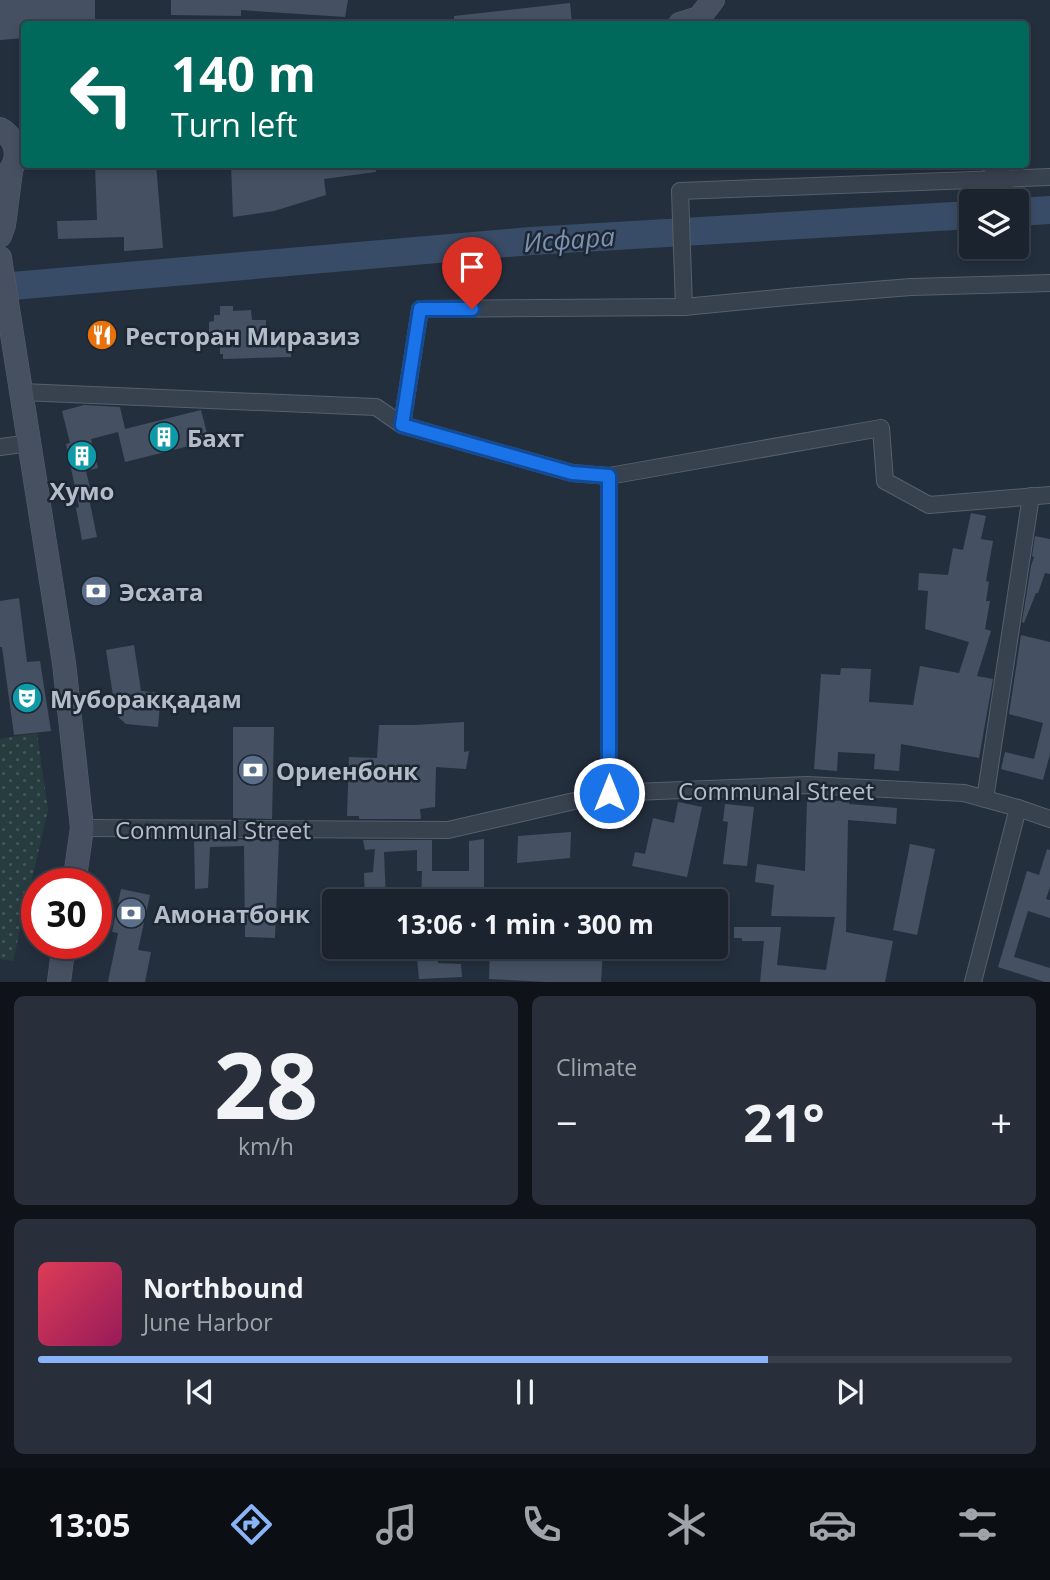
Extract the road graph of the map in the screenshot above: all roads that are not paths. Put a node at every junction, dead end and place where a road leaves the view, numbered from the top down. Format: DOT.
graph roads {
  1 [pos="713,0"];
  2 [pos="690,21"];
  3 [pos="21,124"];
  4 [pos="0,127"];
  5 [pos="994,168"];
  6 [pos="12,169"];
  7 [pos="1050,177"];
  8 [pos="1008,180"];
  9 [pos="0,236"];
  10 [pos="0,258"];
  11 [pos="1050,283"];
  12 [pos="684,307"];
  13 [pos="22,392"];
  14 [pos="402,425"];
  15 [pos="30,443"];
  16 [pos="0,447"];
  17 [pos="609,476"];
  18 [pos="1050,495"];
  19 [pos="1031,496"];
  20 [pos="609,793"];
  21 [pos="985,799"];
  22 [pos="1018,808"];
  23 [pos="1050,819"];
  24 [pos="82,828"];
  25 [pos="76,868"];
  26 [pos="62,959"];
  27 [pos="59,982"];
  28 [pos="973,982"];
  1 -- 2 [label="main road"];
  3 -- 4 [label="main road"];
  4 -- 6 [label="main road"];
  5 -- 8 [label="street"];
  6 -- 9 [label="main road"];
  7 -- 8 [label="street"];
  8 -- 12 [label="street"];
  10 -- 13 [label="main road"];
  11 -- 12 [label="street"];
  12 -- 14 [label="street"];
  13 -- 14 [label="street"];
  13 -- 15 [label="main road"];
  14 -- 17 [label="street"];
  15 -- 16 [label="street"];
  15 -- 24 [label="main road"];
  17 -- 19 [label="street"];
  17 -- 20 [label="street"];
  18 -- 19 [label="street"];
  19 -- 21 [label="street"];
  20 -- 21 [label="street, Communal Street"];
  20 -- 24 [label="street, Communal Street"];
  21 -- 22 [label="street, Communal Street"];
  22 -- 23 [label="street, Communal Street"];
  22 -- 28 [label="street"];
  24 -- 25 [label="main road"];
  26 -- 27 [label="main road"];
}
